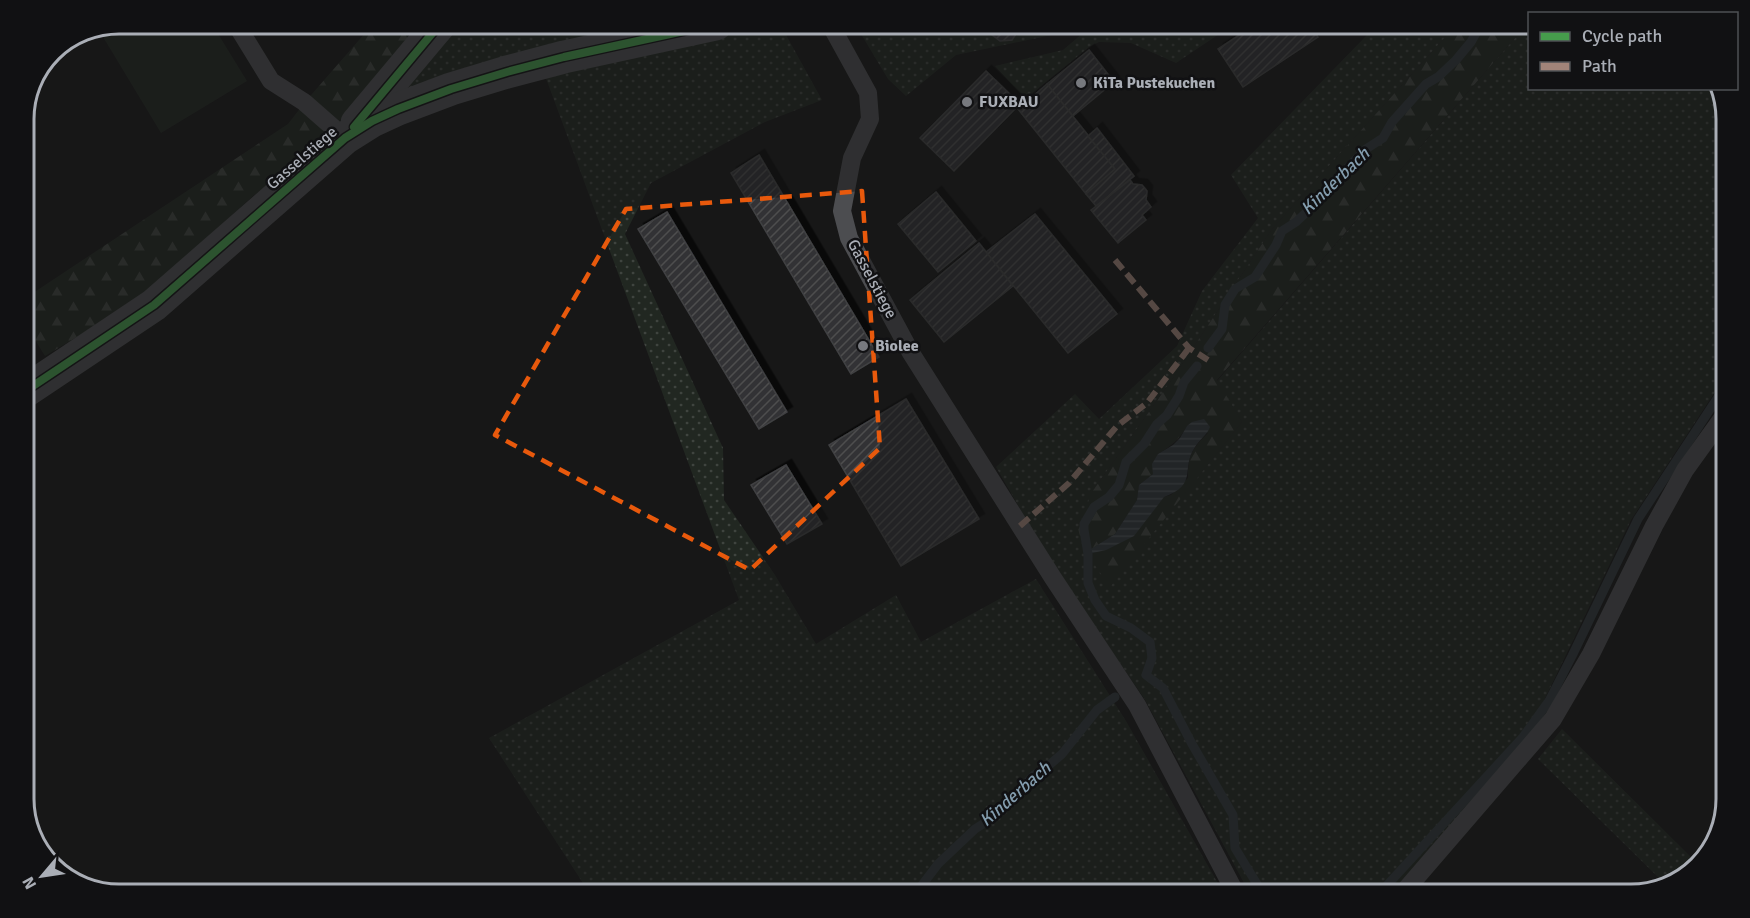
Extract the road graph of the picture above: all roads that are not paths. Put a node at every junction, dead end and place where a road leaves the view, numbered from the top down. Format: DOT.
graph roads {
  1 [pos="242,34"];
  2 [pos="432,34"];
  3 [pos="670,34"];
  4 [pos="836,34"];
  5 [pos="345,138"];
  6 [pos="35,385"];
  7 [pos="1715,428"];
  8 [pos="1231,884"];
  9 [pos="1411,884"];
  1 -- 5 [label="lane"];
  2 -- 5 [label="street"];
  3 -- 5 [label="street, Gasselstiege"];
  4 -- 8 [label="lane, Gasselstiege"];
  5 -- 6 [label="street, Gasselstiege"];
  7 -- 9 [label="lane"];
}
